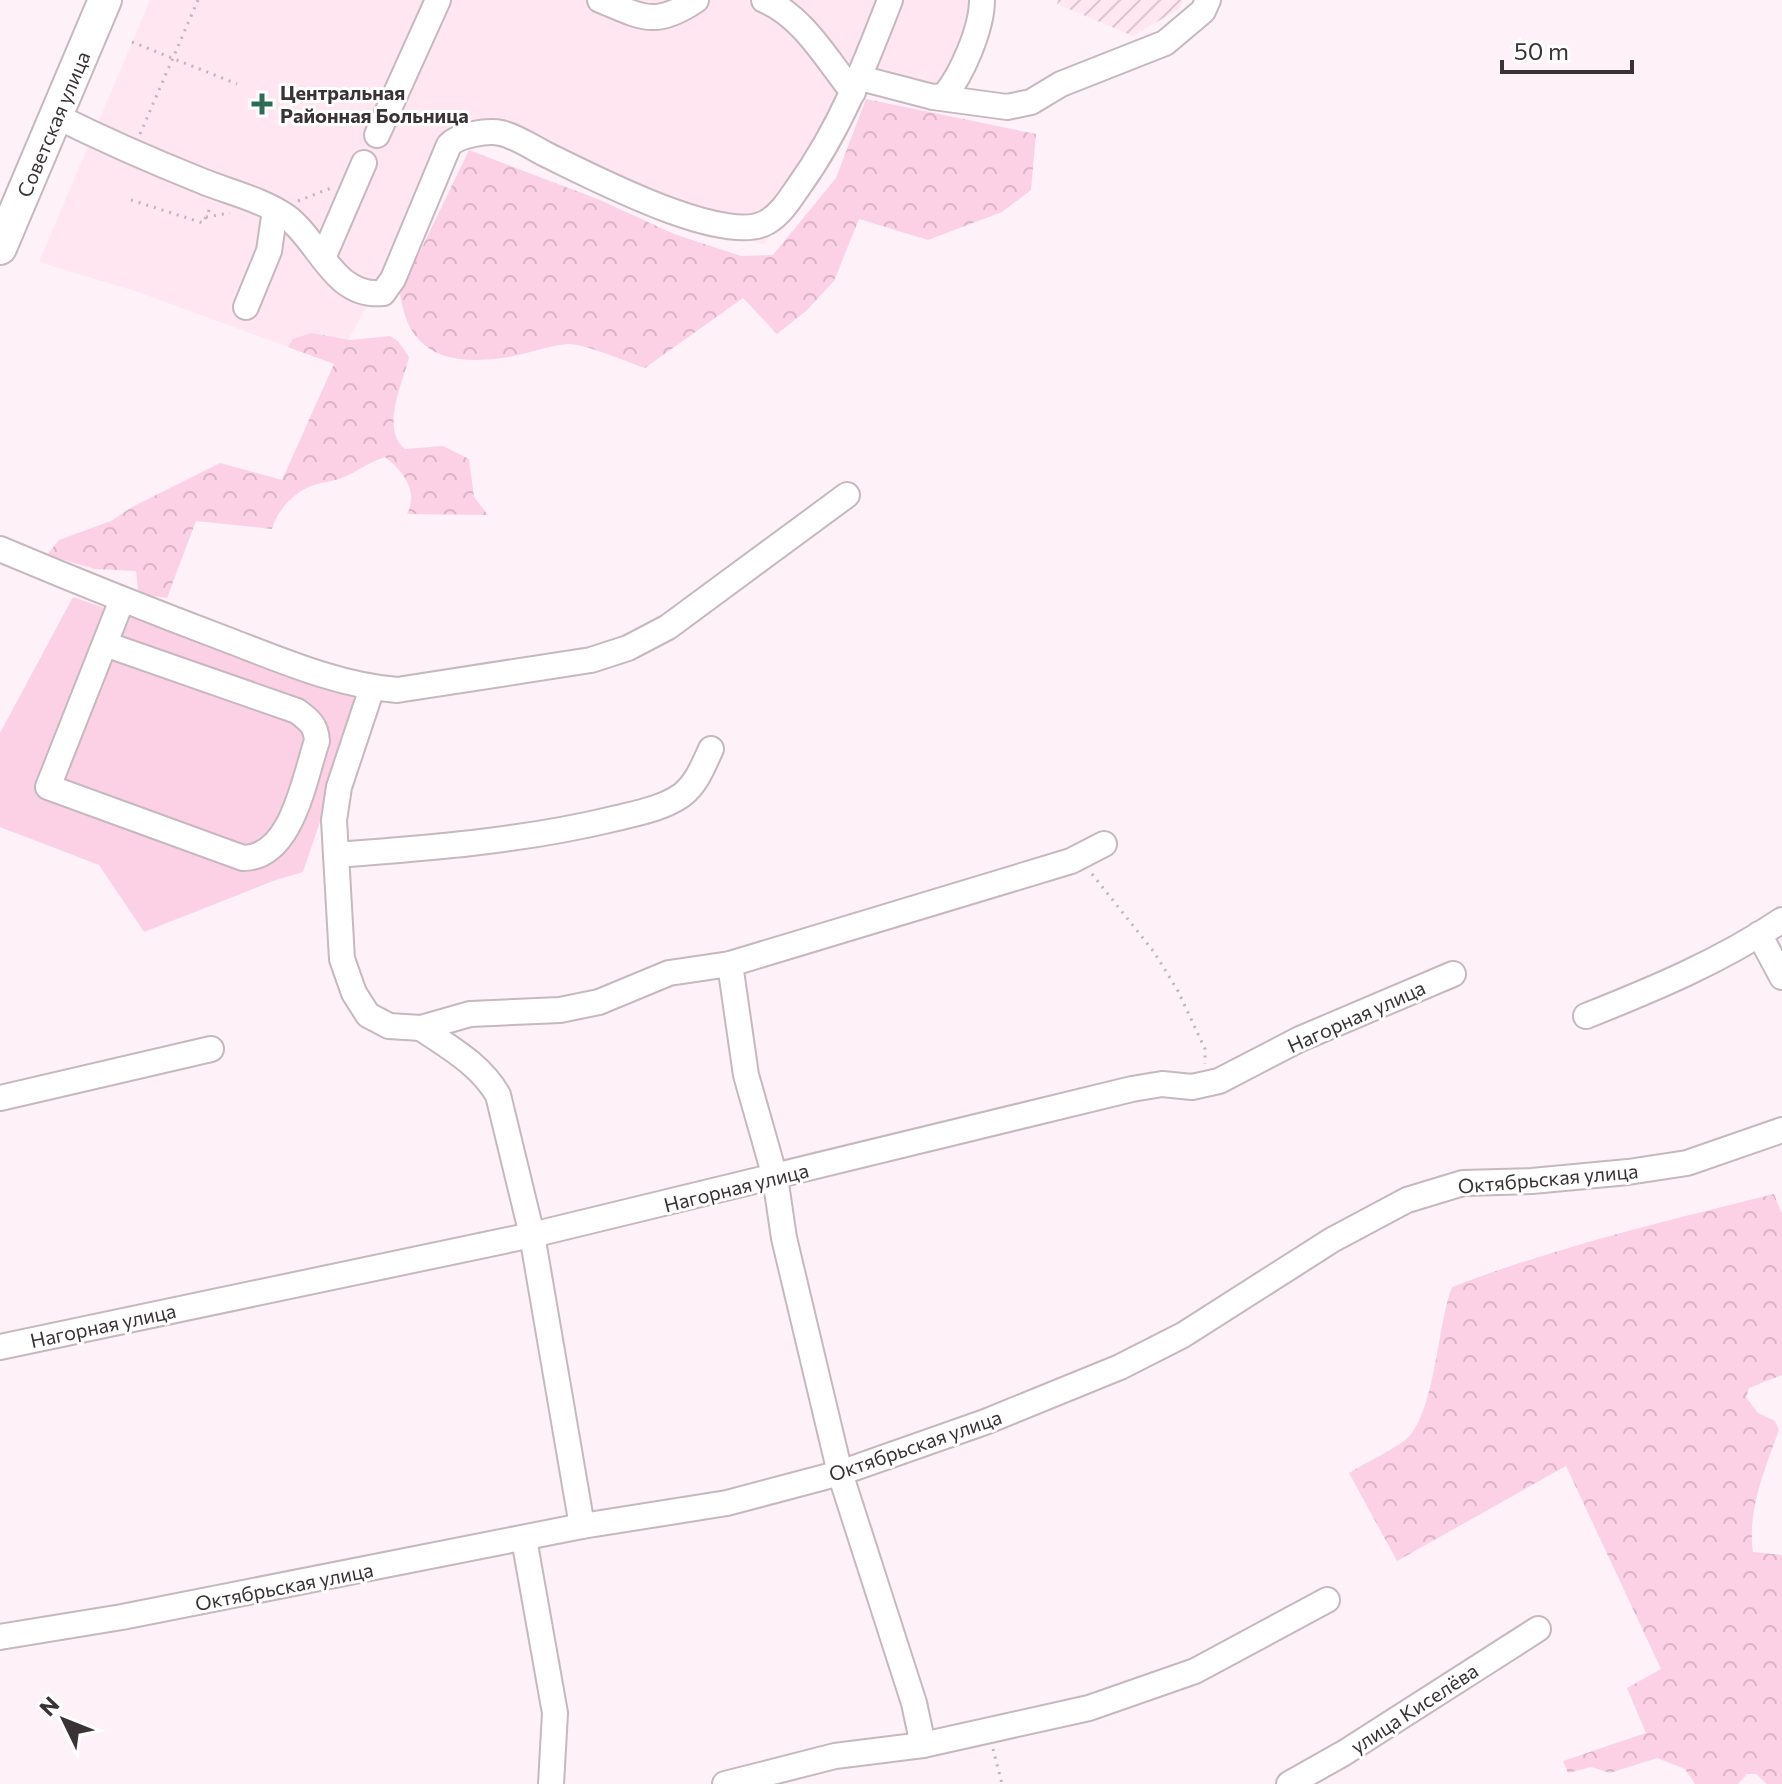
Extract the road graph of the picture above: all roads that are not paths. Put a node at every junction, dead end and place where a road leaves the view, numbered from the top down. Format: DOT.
graph roads {
  1 [pos="105,0"];
  2 [pos="438,0"];
  3 [pos="600,0"];
  4 [pos="696,0"];
  5 [pos="764,0"];
  6 [pos="890,0"];
  7 [pos="982,0"];
  8 [pos="1208,0"];
  9 [pos="856,85"];
  10 [pos="933,97"];
  11 [pos="56,116"];
  12 [pos="377,135"];
  13 [pos="361,171"];
  14 [pos="275,210"];
  15 [pos="0,248"];
  16 [pos="323,258"];
  17 [pos="246,307"];
  18 [pos="847,495"];
  19 [pos="0,549"];
  20 [pos="122,600"];
  21 [pos="105,644"];
  22 [pos="372,688"];
  23 [pos="711,749"];
  24 [pos="1094,850"];
  25 [pos="336,855"];
  26 [pos="1782,920"];
  27 [pos="1759,934"];
  28 [pos="730,964"];
  29 [pos="1453,974"];
  30 [pos="1782,977"];
  31 [pos="1586,1016"];
  32 [pos="421,1028"];
  33 [pos="211,1049"];
  34 [pos="0,1098"];
  35 [pos="1782,1130"];
  36 [pos="775,1177"];
  37 [pos="532,1235"];
  38 [pos="0,1347"];
  39 [pos="840,1473"];
  40 [pos="582,1526"];
  41 [pos="524,1539"];
  42 [pos="1327,1600"];
  43 [pos="1538,1629"];
  44 [pos="0,1637"];
  45 [pos="923,1745"];
  46 [pos="551,1784"];
  47 [pos="725,1784"];
  48 [pos="1289,1784"];
  1 -- 11 [label="main road, Советская улица"];
  2 -- 12 [label="street"];
  3 -- 4 [label="street"];
  5 -- 9 [label="street"];
  6 -- 9 [label="street"];
  7 -- 10 [label="street"];
  8 -- 10 [label="street"];
  9 -- 10 [label="street"];
  9 -- 16 [label="street"];
  11 -- 14 [label="street"];
  11 -- 15 [label="main road, Советская улица"];
  13 -- 16 [label="street"];
  14 -- 16 [label="street"];
  14 -- 17 [label="street"];
  18 -- 22 [label="street"];
  19 -- 20 [label="street"];
  20 -- 21 [label="street"];
  20 -- 22 [label="street"];
  21 -- 21 [label="street"];
  22 -- 25 [label="street"];
  23 -- 25 [label="street"];
  24 -- 28 [label="street"];
  25 -- 32 [label="street"];
  26 -- 27 [label="street"];
  27 -- 30 [label="street"];
  27 -- 31 [label="street"];
  28 -- 32 [label="street"];
  28 -- 36 [label="street"];
  29 -- 36 [label="street, Нагорная улица"];
  32 -- 37 [label="street"];
  33 -- 34 [label="street"];
  35 -- 39 [label="street, Октябрьская улица"];
  36 -- 37 [label="street, Нагорная улица"];
  36 -- 39 [label="street"];
  37 -- 38 [label="street, Нагорная улица"];
  37 -- 40 [label="street"];
  39 -- 40 [label="street, Октябрьская улица"];
  39 -- 45 [label="street"];
  40 -- 41 [label="street, Октябрьская улица"];
  41 -- 44 [label="street, Октябрьская улица"];
  41 -- 46 [label="street"];
  42 -- 45 [label="street"];
  43 -- 48 [label="street, улица Киселёва"];
  45 -- 47 [label="street"];
}
